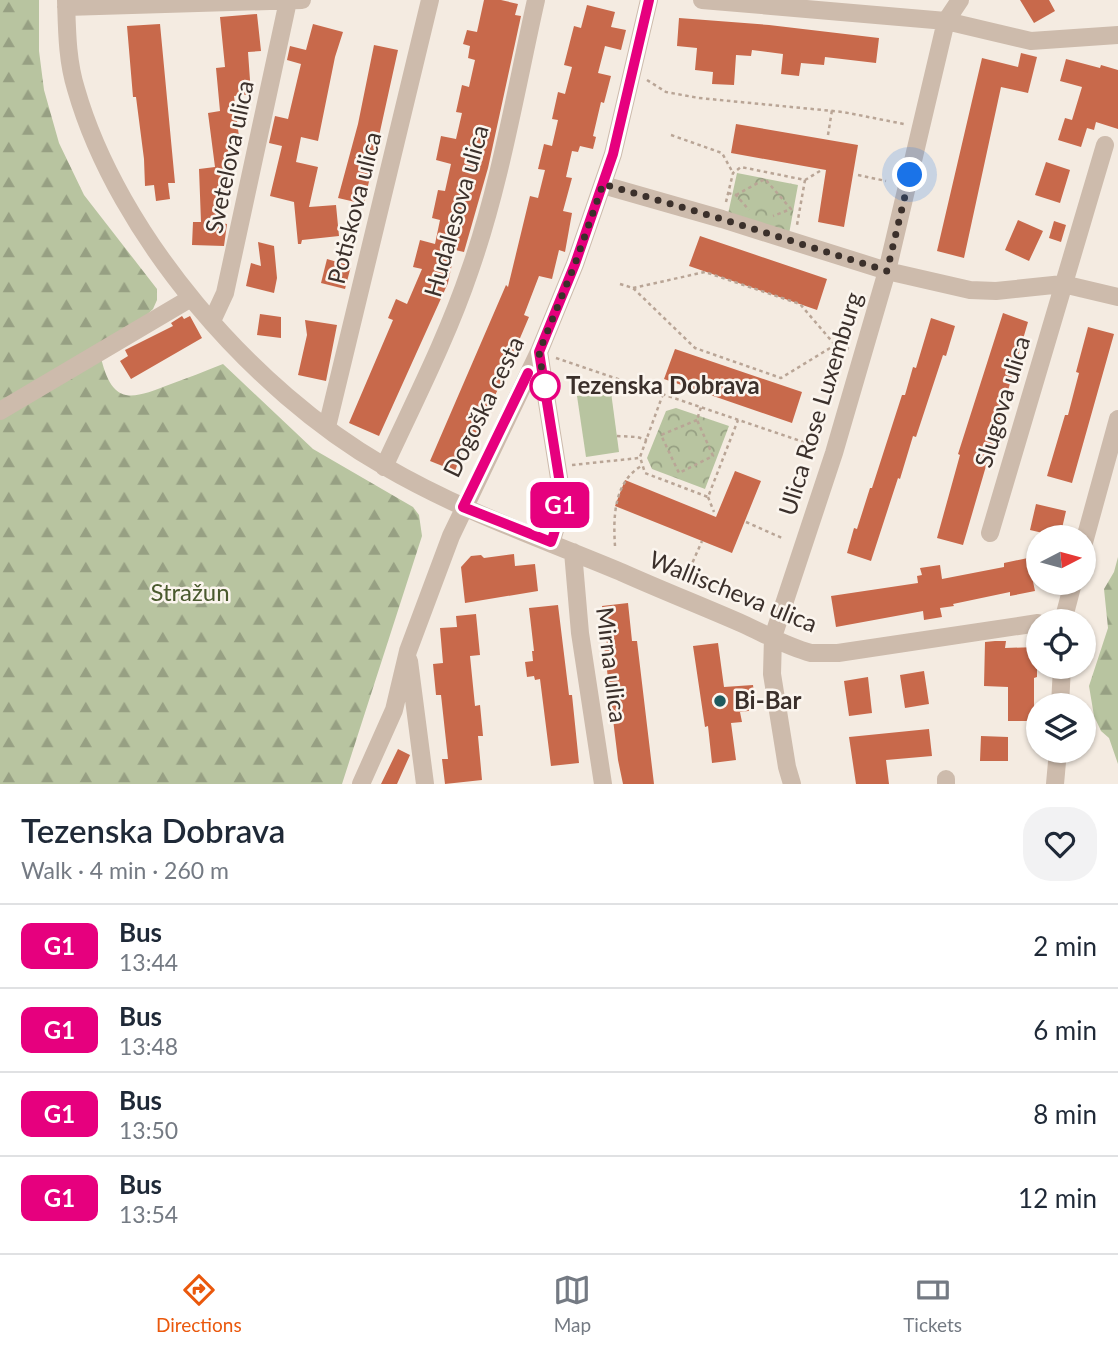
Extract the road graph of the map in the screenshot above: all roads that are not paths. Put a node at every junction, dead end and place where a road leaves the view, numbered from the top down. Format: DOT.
graph roads {
  1 [pos="221,0"];
  2 [pos="429,0"];
  3 [pos="536,0"];
  4 [pos="649,0"];
  5 [pos="702,0"];
  6 [pos="960,0"];
  7 [pos="295,1"];
  8 [pos="66,4"];
  9 [pos="946,21"];
  10 [pos="1118,35"];
  11 [pos="1105,145"];
  12 [pos="603,184"];
  13 [pos="887,271"];
  14 [pos="1063,284"];
  15 [pos="191,298"];
  16 [pos="1118,298"];
  17 [pos="212,321"];
  18 [pos="539,352"];
  19 [pos="0,411"];
  20 [pos="1118,419"];
  21 [pos="327,427"];
  22 [pos="384,467"];
  23 [pos="463,507"];
  24 [pos="1089,525"];
  25 [pos="990,533"];
  26 [pos="551,542"];
  27 [pos="573,552"];
  28 [pos="1026,626"];
  29 [pos="773,637"];
  30 [pos="408,651"];
  31 [pos="1057,763"];
  32 [pos="360,784"];
  33 [pos="425,784"];
  34 [pos="603,784"];
  35 [pos="792,784"];
  36 [pos="1055,784"];
  1 -- 7 [label="street"];
  1 -- 8 [label="street"];
  2 -- 21 [label="street, Potiskova ulica"];
  3 -- 22 [label="street, Hudalesova ulica"];
  4 -- 12 [label="street, Dogoška cesta"];
  5 -- 9 [label="street"];
  6 -- 9 [label="street, Ulica Rose Luxemburg"];
  7 -- 17 [label="street, Svetelova ulica"];
  8 -- 15 [label="street, Wallischeva ulica"];
  9 -- 10 [label="street"];
  9 -- 13 [label="street, Ulica Rose Luxemburg"];
  11 -- 14 [label="street, Slugova ulica"];
  12 -- 13 [label="street"];
  12 -- 18 [label="street, Dogoška cesta"];
  13 -- 14 [label="street"];
  13 -- 29 [label="street, Ulica Rose Luxemburg"];
  14 -- 16 [label="street"];
  14 -- 25 [label="street, Slugova ulica"];
  15 -- 17 [label="street, Wallischeva ulica"];
  15 -- 19 [label="street"];
  17 -- 21 [label="street, Wallischeva ulica"];
  18 -- 23 [label="street, Dogoška cesta"];
  18 -- 26 [label="street"];
  20 -- 24 [label="street"];
  21 -- 22 [label="street, Wallischeva ulica"];
  22 -- 23 [label="street, Wallischeva ulica"];
  23 -- 26 [label="street, Wallischeva ulica"];
  23 -- 30 [label="street, Dogoška cesta"];
  26 -- 27 [label="street, Wallischeva ulica"];
  27 -- 29 [label="street, Wallischeva ulica"];
  27 -- 34 [label="street, Mirna ulica"];
  28 -- 29 [label="street, Wallischeva ulica"];
  29 -- 35 [label="street, Ulica Rose Luxemburg"];
  30 -- 32 [label="street, Dogoška cesta"];
  30 -- 33 [label="street, Dogoška cesta"];
  31 -- 36 [label="street"];
}
